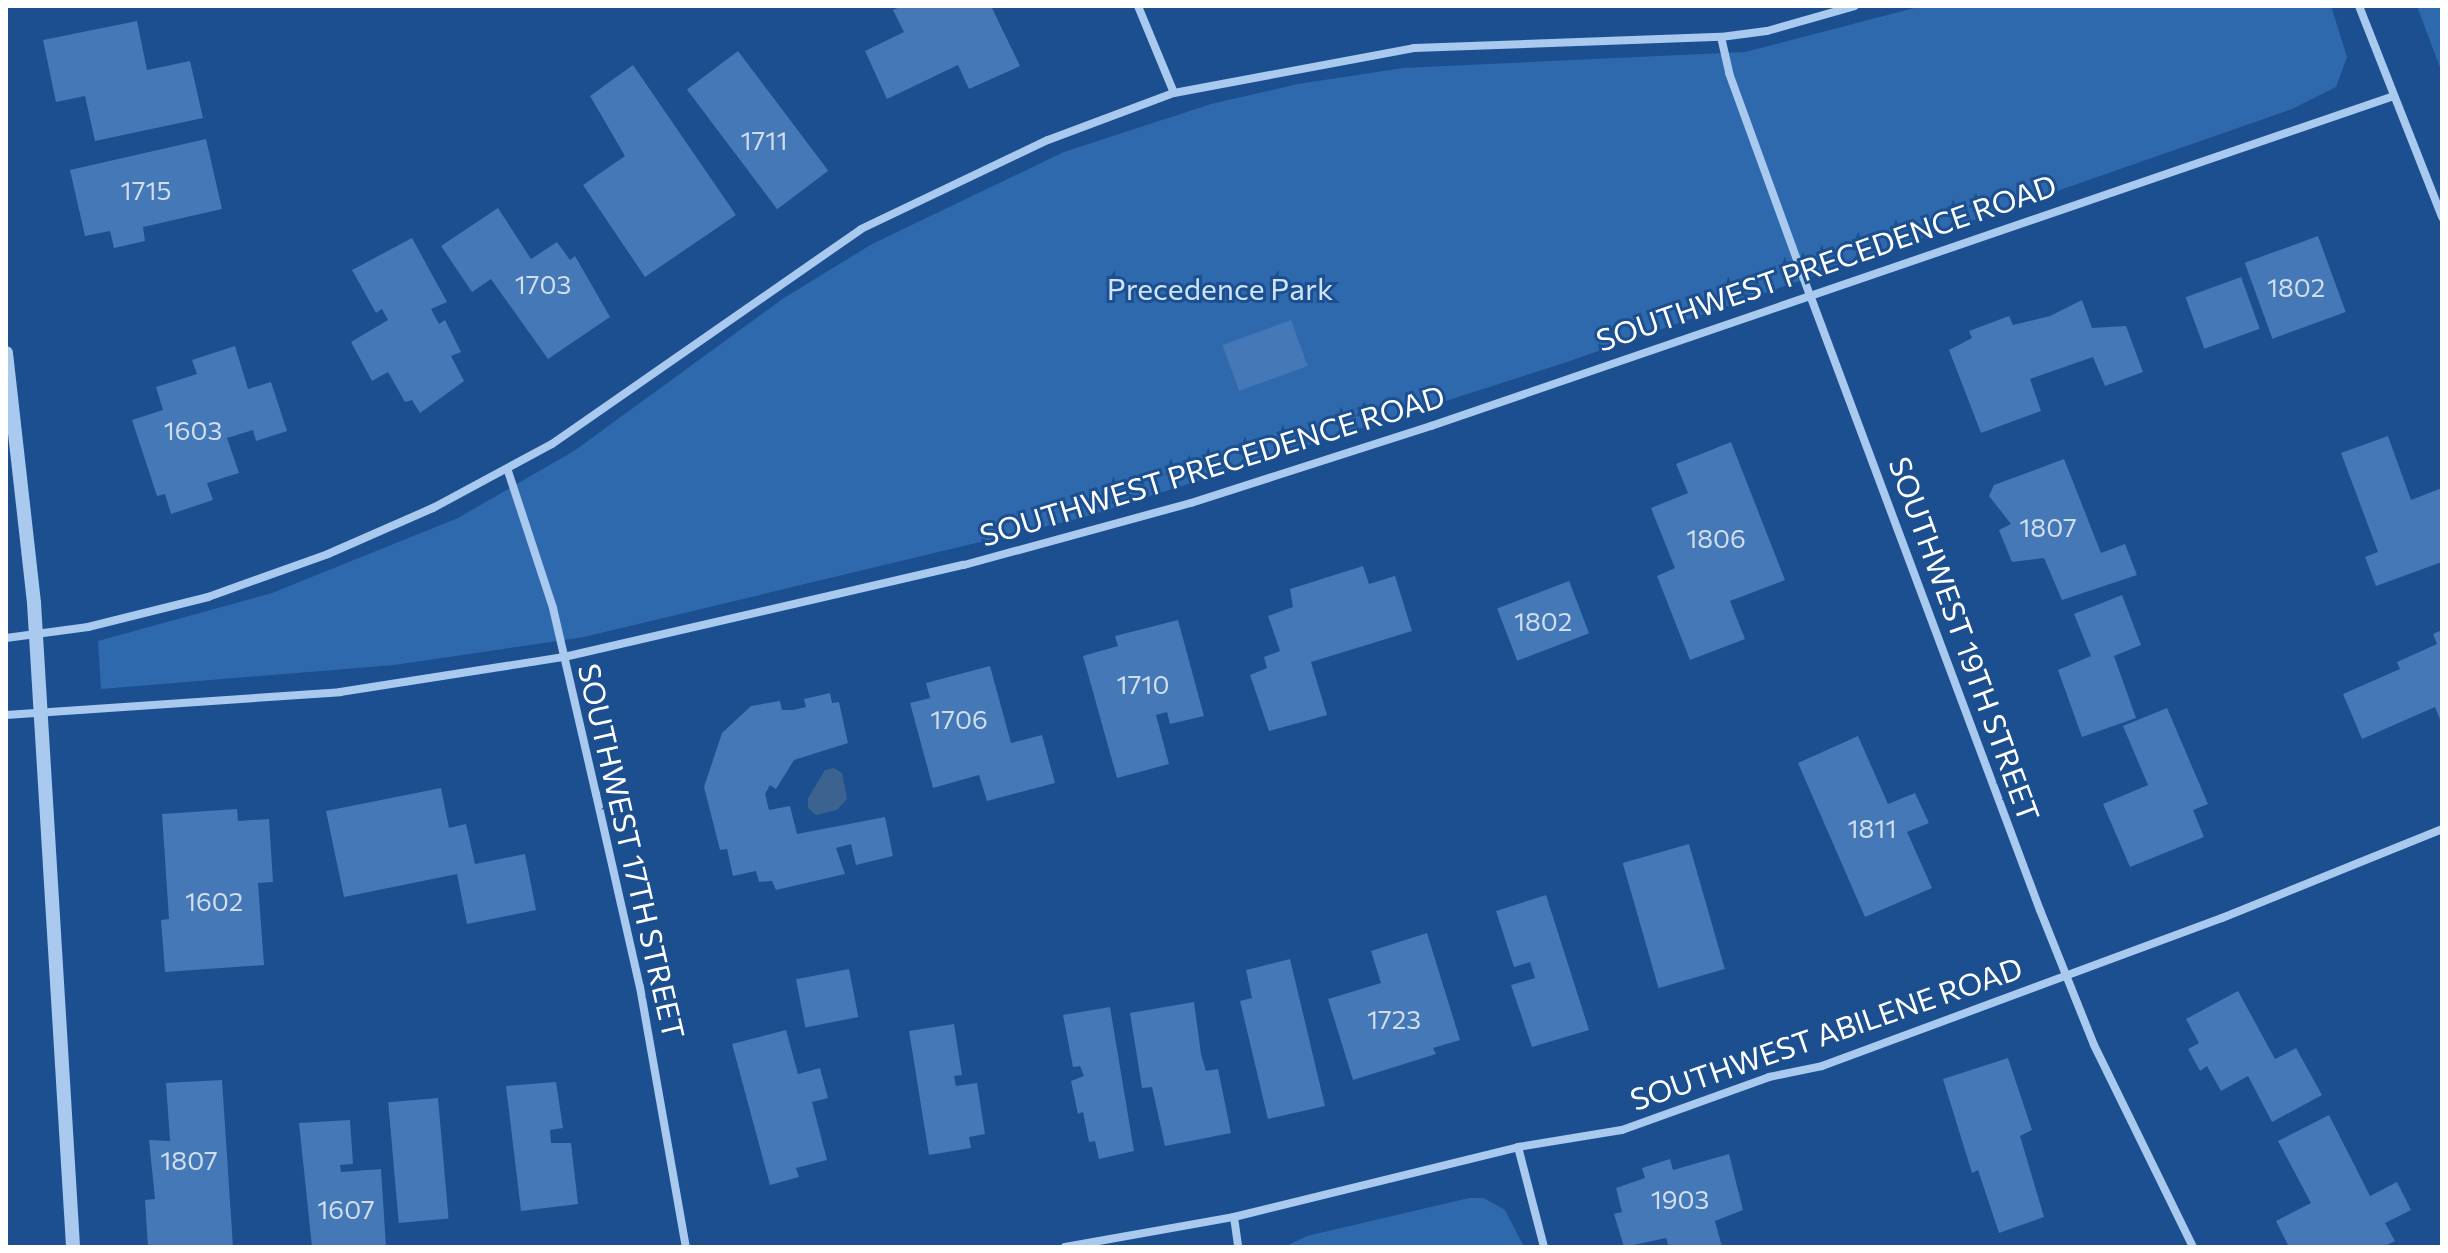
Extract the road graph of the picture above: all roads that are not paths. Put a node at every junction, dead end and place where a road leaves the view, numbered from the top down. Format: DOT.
graph roads {
  1 [pos="1138,6"];
  2 [pos="1855,6"];
  3 [pos="2359,6"];
  4 [pos="1721,37"];
  5 [pos="1174,93"];
  6 [pos="2394,96"];
  7 [pos="2442,217"];
  8 [pos="1810,295"];
  9 [pos="6,353"];
  10 [pos="508,471"];
  11 [pos="35,634"];
  12 [pos="6,638"];
  13 [pos="564,657"];
  14 [pos="42,713"];
  15 [pos="6,715"];
  16 [pos="2442,829"];
  17 [pos="2066,973"];
  18 [pos="1518,1147"];
  19 [pos="1234,1217"];
  20 [pos="73,1247"];
  21 [pos="686,1247"];
  22 [pos="1065,1247"];
  23 [pos="1238,1247"];
  24 [pos="1544,1247"];
  25 [pos="2193,1247"];
  1 -- 5 [label="street"];
  2 -- 4 [label="street"];
  3 -- 6 [label="street"];
  4 -- 5 [label="street"];
  4 -- 8 [label="street, SOUTHWEST 19TH STREET"];
  5 -- 10 [label="street"];
  6 -- 7 [label="street"];
  6 -- 8 [label="street, SOUTHWEST PRECEDENCE ROAD"];
  8 -- 13 [label="street, SOUTHWEST PRECEDENCE ROAD"];
  8 -- 17 [label="street, SOUTHWEST 19TH STREET"];
  9 -- 11 [label="street"];
  10 -- 11 [label="street"];
  10 -- 13 [label="street, SOUTHWEST 17TH STREET"];
  11 -- 12 [label="street"];
  11 -- 14 [label="street"];
  13 -- 14 [label="street, SOUTHWEST PRECEDENCE ROAD"];
  13 -- 21 [label="street, SOUTHWEST 17TH STREET"];
  14 -- 15 [label="street, SOUTHWEST PRECEDENCE ROAD"];
  14 -- 20 [label="street"];
  16 -- 17 [label="street, SOUTHWEST ABILENE ROAD"];
  17 -- 18 [label="street, SOUTHWEST ABILENE ROAD"];
  17 -- 25 [label="street, SOUTHWEST 19TH STREET"];
  18 -- 19 [label="street, SOUTHWEST ABILENE ROAD"];
  18 -- 24 [label="street"];
  19 -- 22 [label="street, SOUTHWEST ABILENE ROAD"];
  19 -- 23 [label="street"];
}
